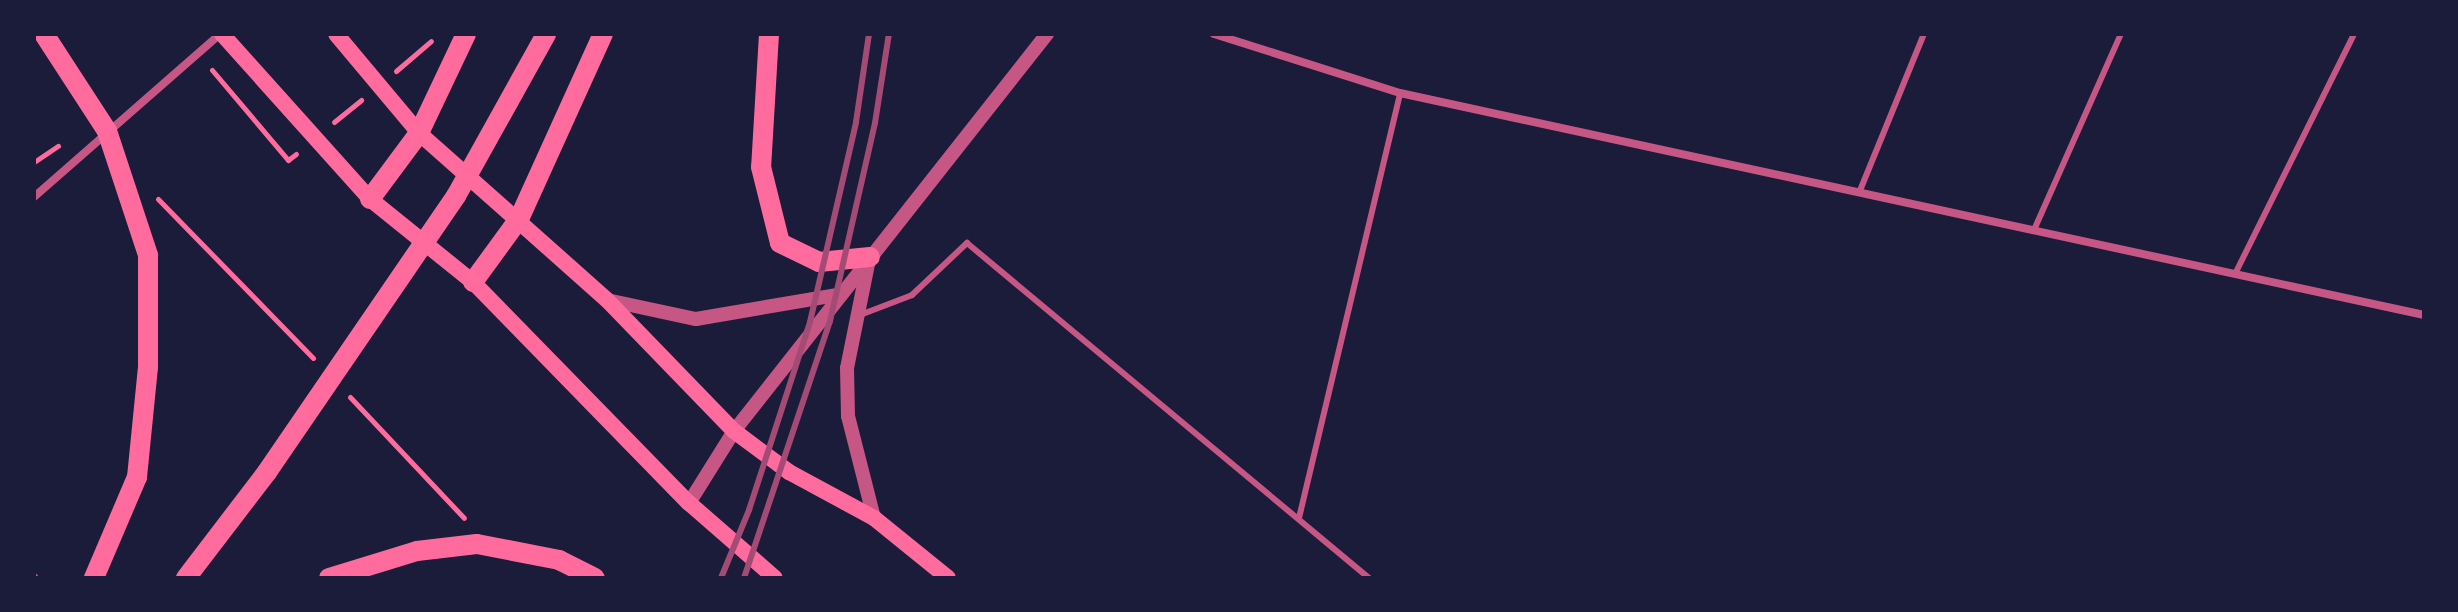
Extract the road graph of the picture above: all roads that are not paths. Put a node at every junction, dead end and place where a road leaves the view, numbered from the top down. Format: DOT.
graph roads {
  1 [pos="44,34"];
  2 [pos="221,34"];
  3 [pos="336,34"];
  4 [pos="466,34"];
  5 [pos="546,34"];
  6 [pos="603,34"];
  7 [pos="769,34"];
  8 [pos="1047,34"];
  9 [pos="1214,34"];
  10 [pos="1924,34"];
  11 [pos="2121,34"];
  12 [pos="2354,34"];
  13 [pos="1400,93"];
  14 [pos="419,133"];
  15 [pos="1859,193"];
  16 [pos="34,197"];
  17 [pos="370,199"];
  18 [pos="519,219"];
  19 [pos="2034,230"];
  20 [pos="870,257"];
  21 [pos="2235,274"];
  22 [pos="473,282"];
  23 [pos="842,294"];
  24 [pos="607,300"];
  25 [pos="2424,315"];
  26 [pos="857,316"];
  27 [pos="734,431"];
  28 [pos="689,503"];
  29 [pos="874,518"];
  30 [pos="1299,518"];
  31 [pos="94,578"];
  32 [pos="186,578"];
  33 [pos="329,578"];
  34 [pos="595,578"];
  35 [pos="775,578"];
  36 [pos="948,578"];
  37 [pos="1369,578"];
  1 -- 31 [label="main road"];
  2 -- 16 [label="street"];
  2 -- 17 [label="main road"];
  3 -- 14 [label="main road"];
  4 -- 14 [label="main road"];
  5 -- 32 [label="main road"];
  6 -- 18 [label="main road"];
  7 -- 20 [label="main road"];
  8 -- 20 [label="street"];
  9 -- 13 [label="street"];
  10 -- 15 [label="lane"];
  11 -- 19 [label="lane"];
  12 -- 21 [label="lane"];
  13 -- 15 [label="street"];
  13 -- 30 [label="lane"];
  14 -- 17 [label="main road"];
  14 -- 18 [label="main road"];
  15 -- 19 [label="street"];
  17 -- 22 [label="main road"];
  18 -- 22 [label="main road"];
  18 -- 24 [label="main road"];
  19 -- 21 [label="street"];
  20 -- 23 [label="street"];
  20 -- 26 [label="street"];
  21 -- 25 [label="street"];
  22 -- 28 [label="main road"];
  23 -- 24 [label="street"];
  23 -- 27 [label="street"];
  24 -- 27 [label="main road"];
  26 -- 29 [label="street"];
  26 -- 30 [label="lane"];
  27 -- 28 [label="street"];
  27 -- 29 [label="main road"];
  28 -- 35 [label="main road"];
  29 -- 36 [label="main road"];
  30 -- 37 [label="lane"];
  33 -- 34 [label="main road"];
}
